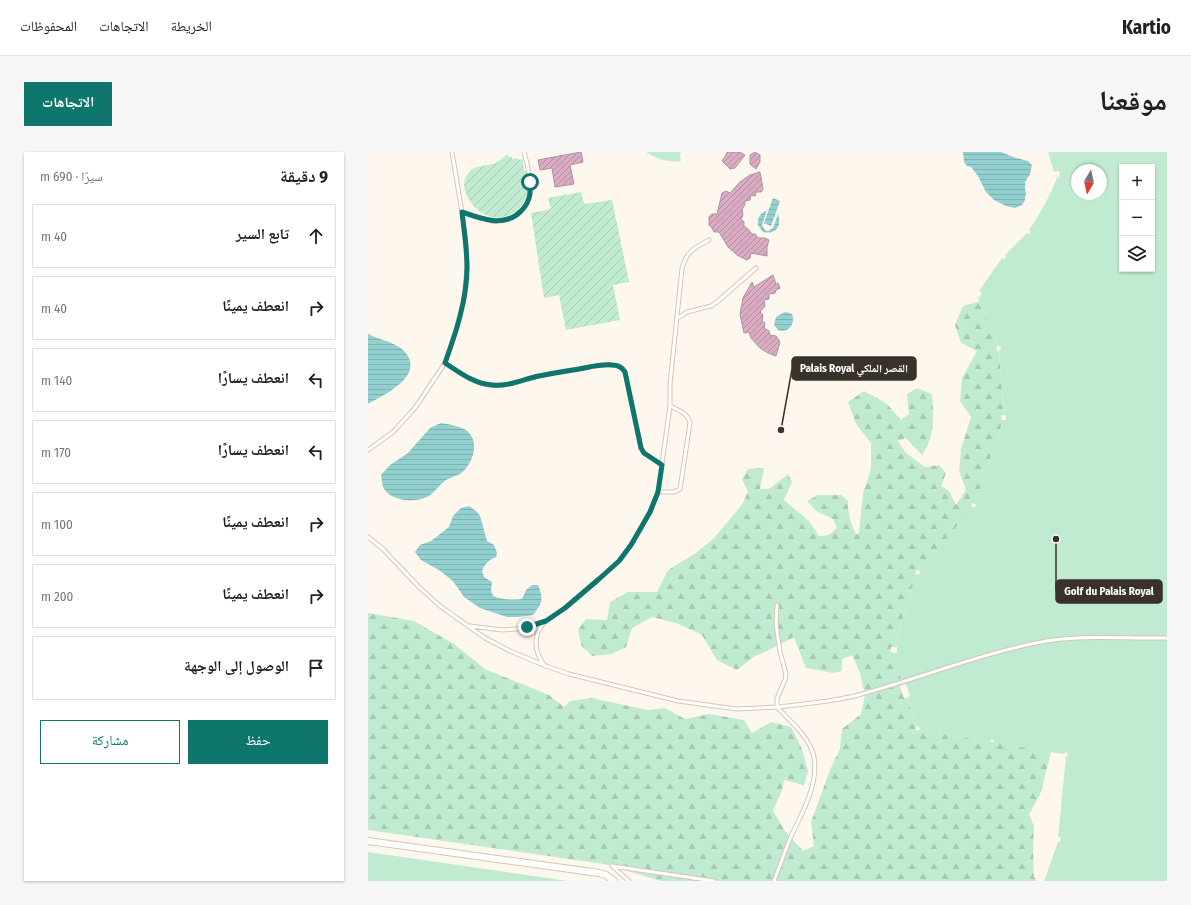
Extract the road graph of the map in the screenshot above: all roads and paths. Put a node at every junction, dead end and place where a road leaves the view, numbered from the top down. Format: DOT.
graph roads {
  1 [pos="452,152"];
  2 [pos="524,152"];
  3 [pos="462,212"];
  4 [pos="709,240"];
  5 [pos="756,268"];
  6 [pos="678,318"];
  7 [pos="445,363"];
  8 [pos="670,406"];
  9 [pos="368,450"];
  10 [pos="662,465"];
  11 [pos="658,492"];
  12 [pos="368,537"];
  13 [pos="777,605"];
  14 [pos="546,621"];
  15 [pos="468,626"];
  16 [pos="1167,638"];
  17 [pos="546,666"];
  18 [pos="777,708"];
  19 [pos="368,841"];
  20 [pos="614,881"];
  21 [pos="630,881"];
  22 [pos="714,881"];
  23 [pos="774,881"];
  1 -- 3 [label="lane"];
  2 -- 3 [label="lane"];
  3 -- 7 [label="lane"];
  4 -- 6 [label="lane"];
  5 -- 6 [label="lane"];
  6 -- 8 [label="lane"];
  7 -- 9 [label="lane"];
  7 -- 10 [label="lane"];
  8 -- 10 [label="lane"];
  8 -- 11 [label="lane"];
  10 -- 11 [label="lane"];
  11 -- 14 [label="lane"];
  12 -- 15 [label="lane"];
  13 -- 18 [label="lane"];
  14 -- 15 [label="lane"];
  14 -- 17 [label="lane"];
  15 -- 17 [label="lane"];
  16 -- 18 [label="lane"];
  17 -- 18 [label="lane"];
  18 -- 23 [label="lane"];
  19 -- 20 [label="street"];
  21 -- 22 [label="lane"];
}
